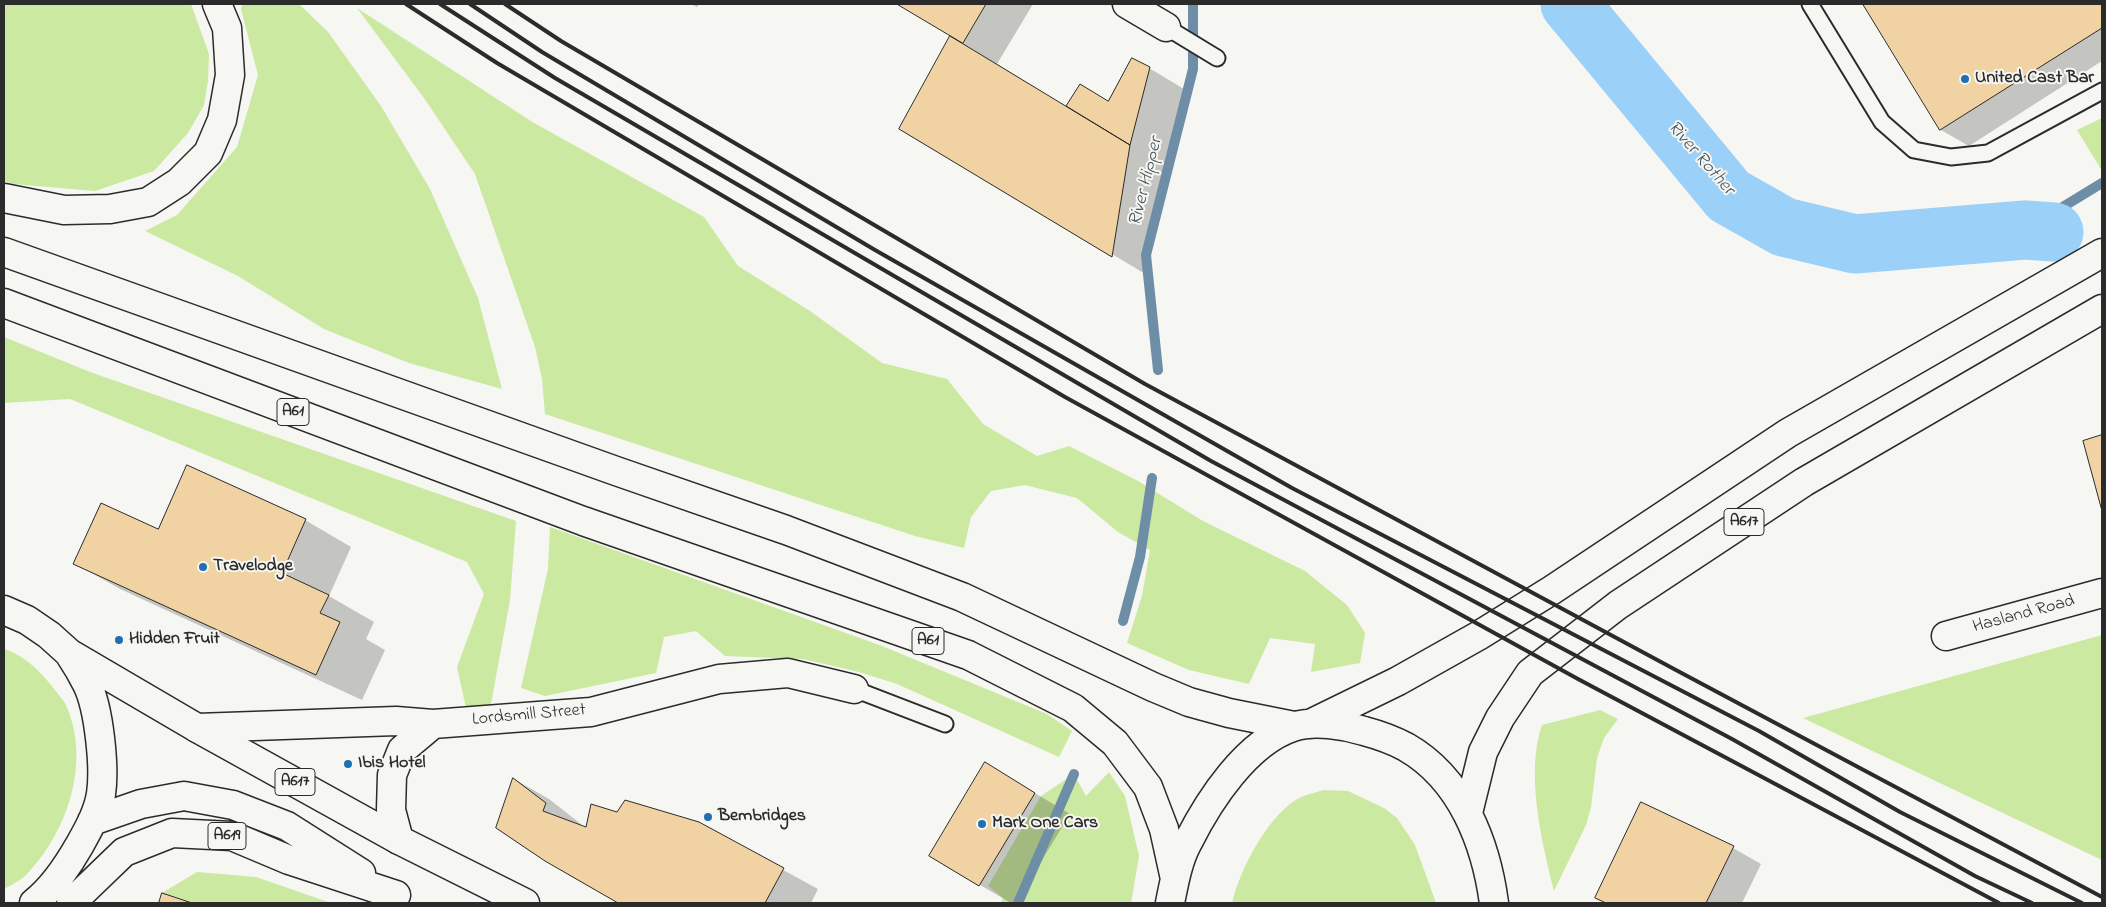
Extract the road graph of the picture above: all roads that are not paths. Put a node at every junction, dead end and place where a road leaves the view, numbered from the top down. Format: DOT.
graph roads {
  1 [pos="217,4"];
  2 [pos="1127,4"];
  3 [pos="1810,4"];
  4 [pos="1166,28"];
  5 [pos="1217,58"];
  6 [pos="2102,91"];
  7 [pos="4,198"];
  8 [pos="4,252"];
  9 [pos="2102,254"];
  10 [pos="4,303"];
  11 [pos="2102,309"];
  12 [pos="2102,593"];
  13 [pos="4,610"];
  14 [pos="1946,636"];
  15 [pos="69,653"];
  16 [pos="854,689"];
  17 [pos="433,724"];
  18 [pos="945,724"];
  19 [pos="1302,725"];
  20 [pos="197,728"];
  21 [pos="1468,813"];
  22 [pos="92,821"];
  23 [pos="399,840"];
  24 [pos="1172,891"];
  25 [pos="403,899"];
  26 [pos="1496,900"];
  27 [pos="39,901"];
  28 [pos="71,903"];
  29 [pos="524,903"];
  1 -- 7 [label="main road"];
  2 -- 4 [label="main road"];
  3 -- 6 [label="lane"];
  4 -- 5 [label="lane"];
  8 -- 19 [label="main road"];
  9 -- 19 [label="main road"];
  10 -- 24 [label="main road, A61"];
  11 -- 21 [label="main road, A617"];
  12 -- 14 [label="main road, Hasland Road"];
  13 -- 15 [label="main road"];
  15 -- 20 [label="main road, A617"];
  15 -- 22 [label="main road"];
  16 -- 17 [label="main road, Lordsmill Street"];
  16 -- 18 [label="lane"];
  17 -- 20 [label="main road, Lordsmill Street"];
  17 -- 23 [label="main road"];
  19 -- 21 [label="main road"];
  19 -- 24 [label="main road"];
  20 -- 23 [label="main road, A617"];
  21 -- 26 [label="main road"];
  22 -- 25 [label="main road, A617"];
  22 -- 27 [label="main road"];
  23 -- 29 [label="main road, A617"];
  25 -- 28 [label="main road, A619"];
}
